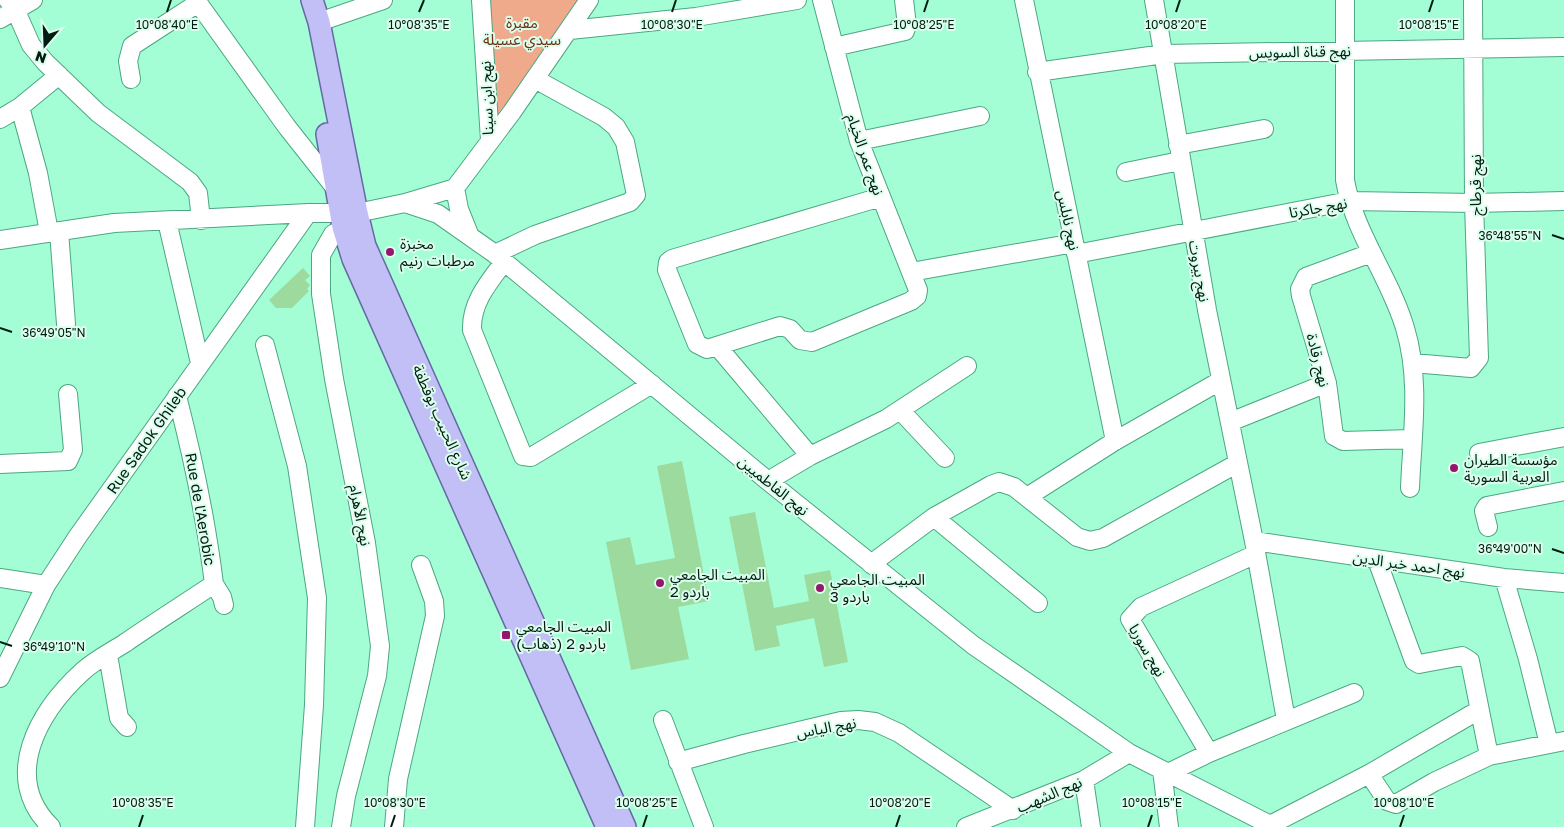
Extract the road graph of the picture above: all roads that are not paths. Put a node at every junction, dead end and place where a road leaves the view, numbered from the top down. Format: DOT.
graph roads {
  1 [pos="33,0"];
  2 [pos="298,0"];
  3 [pos="312,0"];
  4 [pos="383,0"];
  5 [pos="481,0"];
  6 [pos="589,0"];
  7 [pos="797,0"];
  8 [pos="822,0"];
  9 [pos="904,0"];
  10 [pos="1024,0"];
  11 [pos="1154,0"];
  12 [pos="1345,0"];
  13 [pos="1473,0"];
  14 [pos="197,1"];
  15 [pos="12,4"];
  16 [pos="0,19"];
  17 [pos="320,22"];
  18 [pos="570,30"];
  19 [pos="834,47"];
  20 [pos="1564,47"];
  21 [pos="1346,50"];
  22 [pos="1475,50"];
  23 [pos="1164,54"];
  24 [pos="1037,72"];
  25 [pos="59,75"];
  26 [pos="131,79"];
  27 [pos="535,79"];
  28 [pos="20,108"];
  29 [pos="980,116"];
  30 [pos="0,119"];
  31 [pos="1264,129"];
  32 [pos="490,140"];
  33 [pos="860,141"];
  34 [pos="1179,153"];
  35 [pos="1126,172"];
  36 [pos="455,188"];
  37 [pos="336,189"];
  38 [pos="881,198"];
  39 [pos="1349,201"];
  40 [pos="1564,201"];
  41 [pos="406,203"];
  42 [pos="1474,203"];
  43 [pos="308,213"];
  44 [pos="350,218"];
  45 [pos="201,220"];
  46 [pos="167,221"];
  47 [pos="54,232"];
  48 [pos="1193,232"];
  49 [pos="469,234"];
  50 [pos="0,240"];
  51 [pos="1075,248"];
  52 [pos="1371,253"];
  53 [pos="499,258"];
  54 [pos="911,272"];
  55 [pos="66,324"];
  56 [pos="265,345"];
  57 [pos="717,346"];
  58 [pos="200,363"];
  59 [pos="1413,363"];
  60 [pos="968,366"];
  61 [pos="1220,381"];
  62 [pos="1326,383"];
  63 [pos="652,384"];
  64 [pos="68,394"];
  65 [pos="177,396"];
  66 [pos="900,410"];
  67 [pos="1230,422"];
  68 [pos="1564,436"];
  69 [pos="1412,439"];
  70 [pos="1115,441"];
  71 [pos="1479,453"];
  72 [pos="810,456"];
  73 [pos="945,458"];
  74 [pos="1238,462"];
  75 [pos="0,464"];
  76 [pos="768,482"];
  77 [pos="1410,488"];
  78 [pos="1564,491"];
  79 [pos="1027,497"];
  80 [pos="934,517"];
  81 [pos="1488,527"];
  82 [pos="1255,547"];
  83 [pos="1377,560"];
  84 [pos="872,564"];
  85 [pos="421,565"];
  86 [pos="0,578"];
  87 [pos="1504,578"];
  88 [pos="1564,583"];
  89 [pos="214,584"];
  90 [pos="46,585"];
  91 [pos="1038,603"];
  92 [pos="224,606"];
  93 [pos="108,655"];
  94 [pos="0,678"];
  95 [pos="1354,693"];
  96 [pos="1480,710"];
  97 [pos="662,720"];
  98 [pos="1286,720"];
  99 [pos="127,727"];
  100 [pos="1556,742"];
  101 [pos="1129,753"];
  102 [pos="1209,753"];
  103 [pos="1489,756"];
  104 [pos="678,762"];
  105 [pos="1165,772"];
  106 [pos="1369,774"];
  107 [pos="1084,780"];
  108 [pos="1012,810"];
  109 [pos="1272,826"];
  110 [pos="51,827"];
  111 [pos="305,827"];
  112 [pos="341,827"];
  113 [pos="394,827"];
  114 [pos="607,827"];
  115 [pos="625,827"];
  116 [pos="704,827"];
  117 [pos="966,827"];
  118 [pos="1091,827"];
  119 [pos="1170,827"];
  1 -- 15 [label="street"];
  2 -- 37 [label="main road, شارع الحبيب بوقطفة"];
  3 -- 17 [label="main road, شارع الحبيب بوقطفة"];
  4 -- 17 [label="street"];
  5 -- 32 [label="street, نهج ابن سينا"];
  6 -- 18 [label="street"];
  7 -- 18 [label="street"];
  8 -- 19 [label="street, نهج عمر الخيام"];
  9 -- 19 [label="street"];
  10 -- 24 [label="street, نهج نابلس"];
  11 -- 23 [label="street, نهج بيروت"];
  12 -- 21 [label="street"];
  13 -- 22 [label="street, نهج قرطاج"];
  14 -- 26 [label="street"];
  14 -- 37 [label="street"];
  15 -- 16 [label="street"];
  15 -- 25 [label="street"];
  17 -- 44 [label="main road, شارع الحبيب بوقطفة"];
  18 -- 27 [label="street"];
  19 -- 33 [label="street, نهج عمر الخيام"];
  20 -- 22 [label="street, نهج قناة السويس"];
  21 -- 22 [label="street, نهج قناة السويس"];
  21 -- 23 [label="street, نهج قناة السويس"];
  21 -- 39 [label="street"];
  22 -- 42 [label="street, نهج قرطاج"];
  23 -- 24 [label="street, نهج قناة السويس"];
  23 -- 34 [label="street, نهج بيروت"];
  24 -- 51 [label="street, نهج نابلس"];
  25 -- 28 [label="street"];
  25 -- 45 [label="street"];
  27 -- 32 [label="street"];
  27 -- 53 [label="street"];
  28 -- 30 [label="street"];
  28 -- 47 [label="street"];
  29 -- 33 [label="street"];
  31 -- 34 [label="street"];
  32 -- 36 [label="street, نهج ابن سينا"];
  33 -- 38 [label="street, نهج عمر الخيام"];
  34 -- 35 [label="street"];
  34 -- 48 [label="street, نهج بيروت"];
  36 -- 41 [label="street"];
  36 -- 49 [label="street"];
  37 -- 44 [label="main road, شارع الحبيب بوقطفة"];
  38 -- 54 [label="street, نهج عمر الخيام"];
  38 -- 57 [label="street"];
  39 -- 42 [label="street, نهج جاكرتا"];
  39 -- 48 [label="street, نهج جاكرتا"];
  39 -- 52 [label="street"];
  40 -- 42 [label="street, نهج جاكرتا"];
  41 -- 44 [label="street"];
  41 -- 49 [label="street, نهج الفاطميين"];
  42 -- 59 [label="street, نهج قرطاج"];
  43 -- 44 [label="street"];
  43 -- 45 [label="street"];
  43 -- 58 [label="street, Rue Sadok Ghileb"];
  44 -- 112 [label="street, نهج الأهرام"];
  44 -- 114 [label="main road, شارع الحبيب بوقطفة"];
  44 -- 115 [label="main road, شارع الحبيب بوقطفة"];
  45 -- 46 [label="street"];
  46 -- 47 [label="street"];
  46 -- 58 [label="street"];
  47 -- 50 [label="street"];
  47 -- 55 [label="street"];
  48 -- 51 [label="street, نهج جاكرتا"];
  48 -- 61 [label="street, نهج بيروت"];
  49 -- 53 [label="street, نهج الفاطميين"];
  51 -- 54 [label="street, نهج جاكرتا"];
  51 -- 70 [label="street, نهج نابلس"];
  52 -- 59 [label="street"];
  52 -- 62 [label="street, نهج رقادة"];
  53 -- 63 [label="street, نهج الفاطميين"];
  53 -- 63 [label="street"];
  54 -- 57 [label="street, نهج عمر الخيام"];
  56 -- 111 [label="street"];
  57 -- 72 [label="street"];
  58 -- 65 [label="street, Rue Sadok Ghileb"];
  59 -- 69 [label="street"];
  60 -- 66 [label="street"];
  61 -- 67 [label="street, نهج بيروت"];
  61 -- 70 [label="street"];
  62 -- 67 [label="street"];
  62 -- 69 [label="street, نهج رقادة"];
  63 -- 76 [label="street, نهج الفاطميين"];
  64 -- 75 [label="street"];
  65 -- 89 [label="street, Rue de l'Aerobic"];
  65 -- 90 [label="street, Rue Sadok Ghileb"];
  66 -- 72 [label="street"];
  66 -- 73 [label="street"];
  67 -- 74 [label="street, نهج بيروت"];
  68 -- 71 [label="street"];
  69 -- 77 [label="street"];
  70 -- 79 [label="street"];
  72 -- 76 [label="street"];
  74 -- 79 [label="street"];
  74 -- 82 [label="street, نهج بيروت"];
  76 -- 84 [label="street, نهج الفاطميين"];
  78 -- 81 [label="street"];
  79 -- 80 [label="street"];
  80 -- 84 [label="street"];
  80 -- 91 [label="street"];
  82 -- 83 [label="street, نهج احمد خير الدين"];
  82 -- 98 [label="street, نهج بيروت"];
  82 -- 102 [label="street, نهج سوريا"];
  83 -- 87 [label="street, نهج احمد خير الدين"];
  83 -- 96 [label="street"];
  84 -- 101 [label="street, نهج الفاطميين"];
  85 -- 113 [label="street"];
  86 -- 90 [label="street"];
  87 -- 88 [label="street, نهج احمد خير الدين"];
  87 -- 100 [label="street"];
  89 -- 92 [label="street"];
  89 -- 93 [label="street, Rue de l'Aerobic"];
  90 -- 94 [label="street, Rue Sadok Ghileb"];
  93 -- 99 [label="street"];
  93 -- 110 [label="street, Rue de l'Aerobic"];
  95 -- 98 [label="street"];
  96 -- 103 [label="street"];
  96 -- 106 [label="street"];
  97 -- 104 [label="street"];
  98 -- 102 [label="street"];
  100 -- 103 [label="street"];
  101 -- 105 [label="street, نهج الفاطميين"];
  101 -- 107 [label="street, نهج الشهب"];
  102 -- 105 [label="street"];
  103 -- 106 [label="street"];
  104 -- 108 [label="street, نهج الياس"];
  104 -- 116 [label="street"];
  105 -- 109 [label="street, نهج الفاطميين"];
  105 -- 119 [label="street"];
  106 -- 109 [label="street"];
  107 -- 108 [label="street, نهج الشهب"];
  107 -- 118 [label="street"];
  108 -- 117 [label="street, نهج الشهب"];
}
